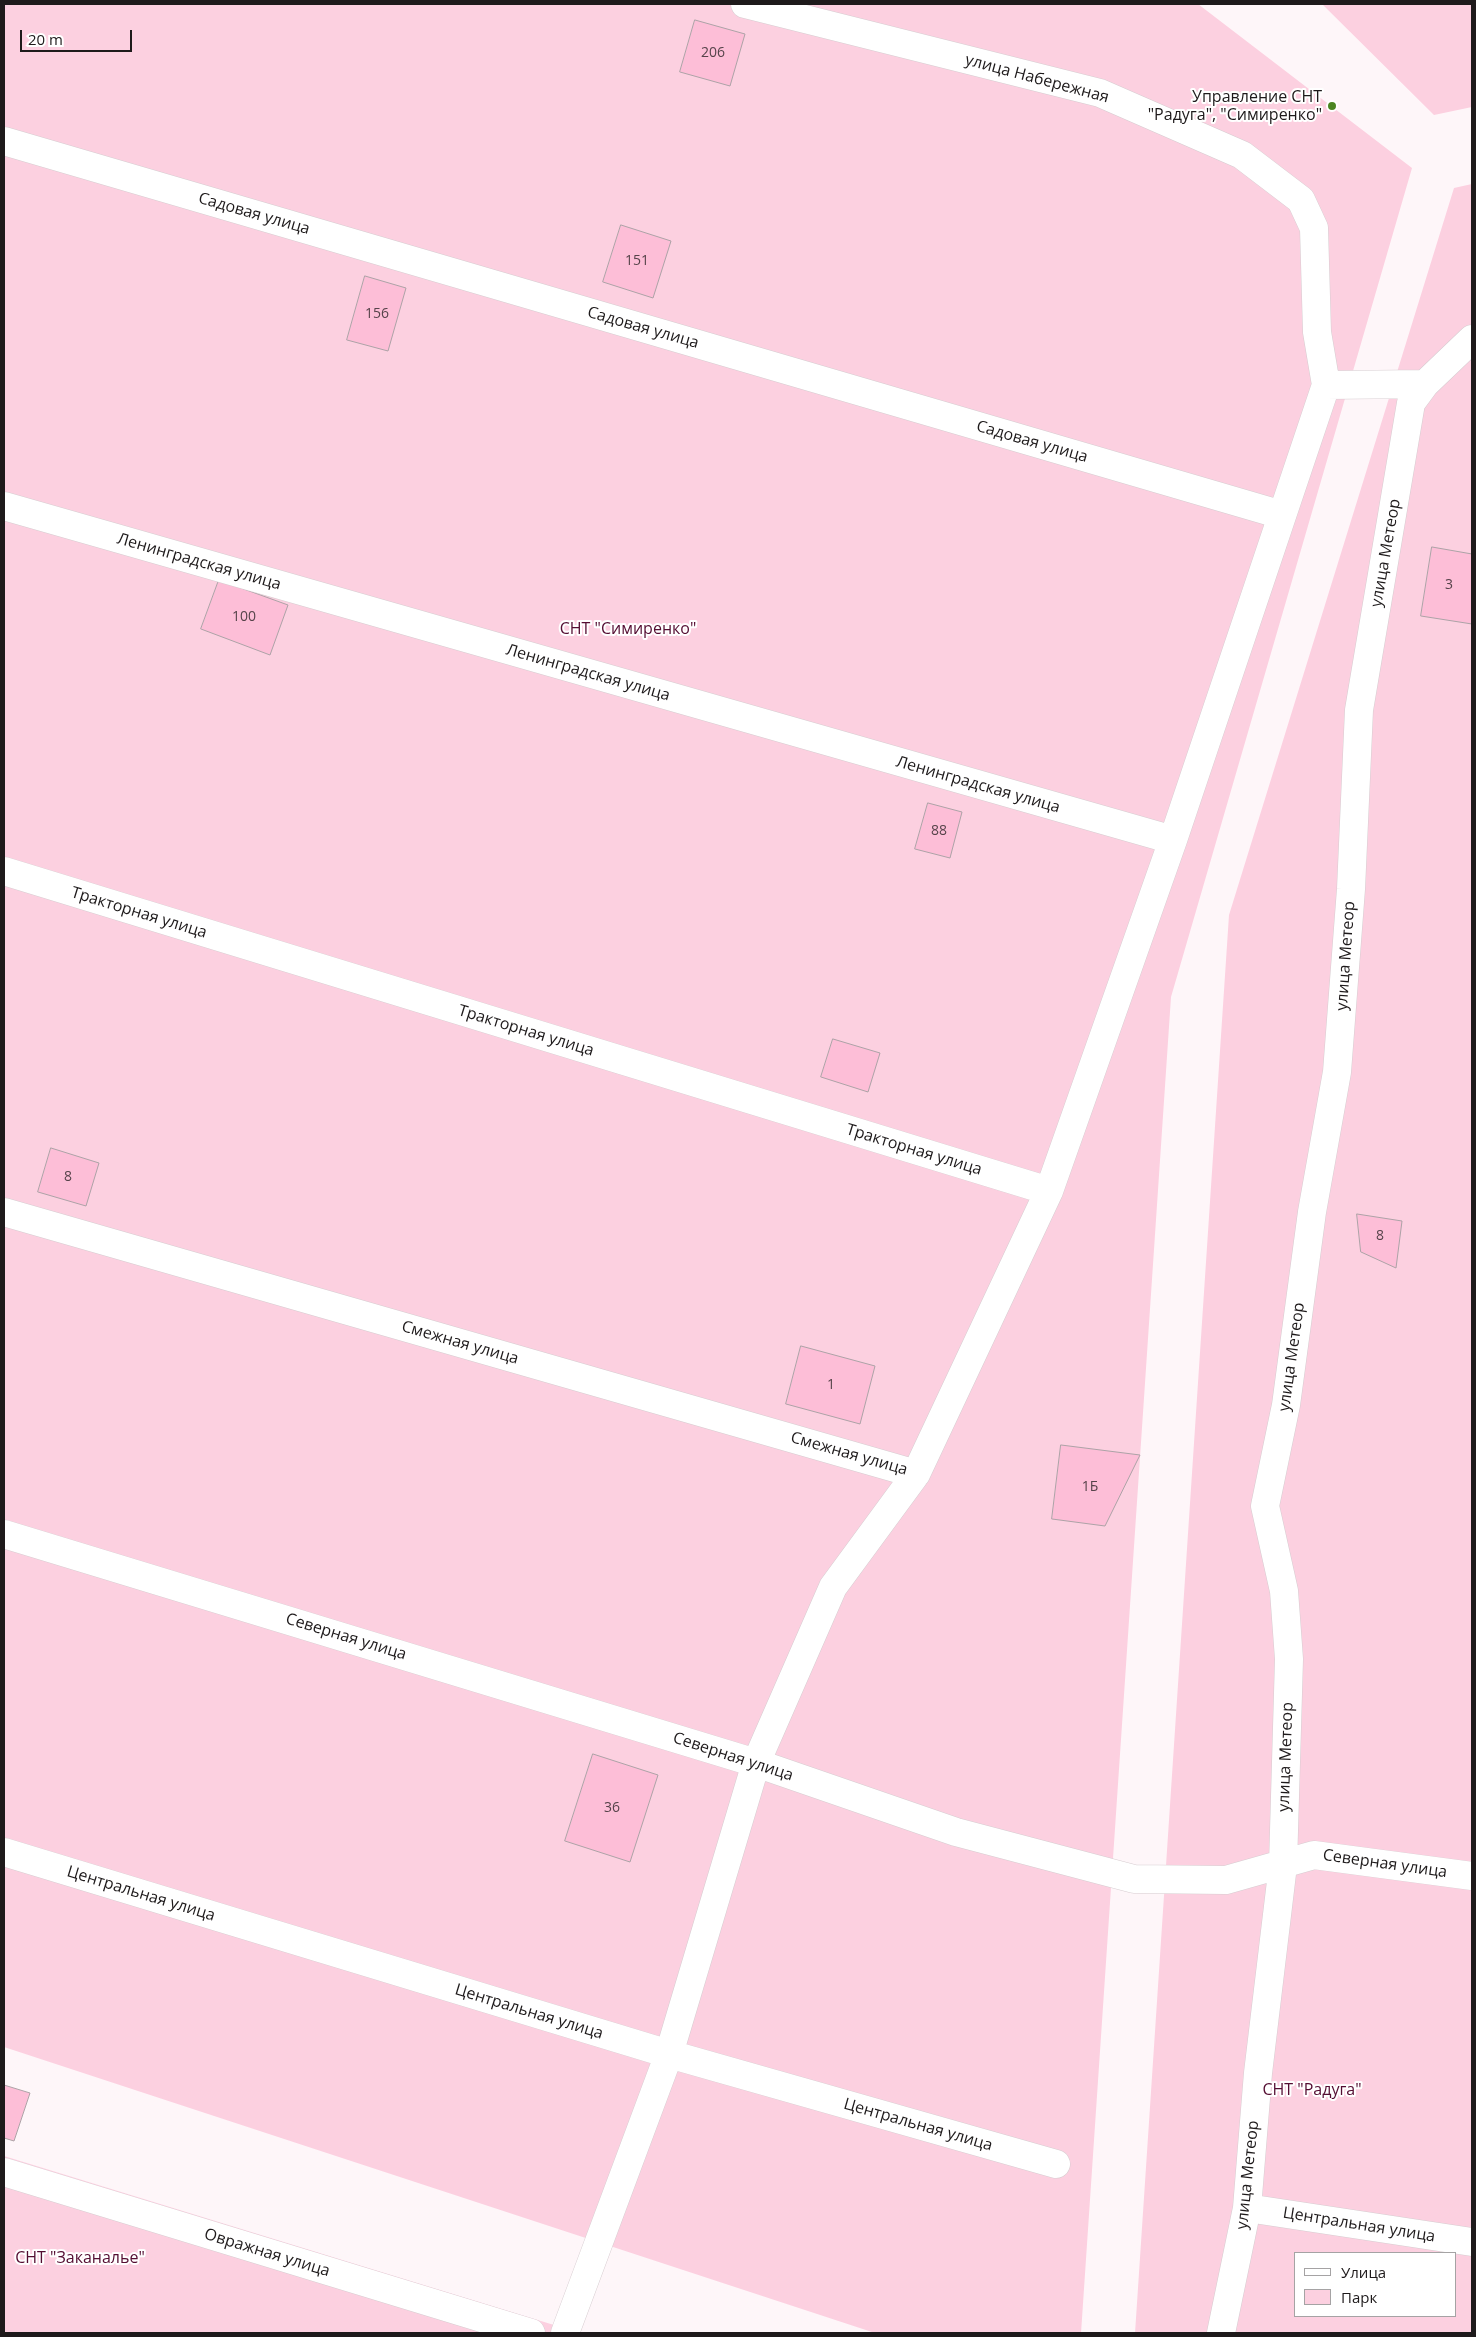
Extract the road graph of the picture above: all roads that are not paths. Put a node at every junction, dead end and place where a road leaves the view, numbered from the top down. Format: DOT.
graph roads {
  1 [pos="745,4"];
  2 [pos="4,141"];
  3 [pos="1472,339"];
  4 [pos="1425,384"];
  5 [pos="1326,385"];
  6 [pos="4,506"];
  7 [pos="1282,516"];
  8 [pos="1173,840"];
  9 [pos="4,871"];
  10 [pos="1049,1192"];
  11 [pos="4,1212"];
  12 [pos="916,1474"];
  13 [pos="4,1534"];
  14 [pos="756,1763"];
  15 [pos="4,1852"];
  16 [pos="1283,1865"];
  17 [pos="1472,1876"];
  18 [pos="669,2054"];
  19 [pos="1056,2164"];
  20 [pos="4,2172"];
  21 [pos="1247,2208"];
  22 [pos="1472,2242"];
  23 [pos="531,2333"];
  24 [pos="565,2333"];
  25 [pos="1221,2333"];
  1 -- 5 [label="street, улица Набережная"];
  2 -- 7 [label="street, Садовая улица"];
  3 -- 4 [label="street, улица Метеор"];
  4 -- 5 [label="street"];
  4 -- 16 [label="street, улица Метеор"];
  5 -- 7 [label="street"];
  6 -- 8 [label="street, Ленинградская улица"];
  7 -- 8 [label="street"];
  8 -- 10 [label="street"];
  9 -- 10 [label="street, Тракторная улица"];
  10 -- 12 [label="street"];
  11 -- 12 [label="street, Смежная улица"];
  12 -- 14 [label="street"];
  13 -- 14 [label="street, Северная улица"];
  14 -- 16 [label="street, Северная улица"];
  14 -- 18 [label="street"];
  15 -- 18 [label="street, Центральная улица"];
  16 -- 17 [label="street, Северная улица"];
  16 -- 21 [label="street, улица Метеор"];
  18 -- 19 [label="street, Центральная улица"];
  18 -- 24 [label="street"];
  20 -- 23 [label="street, Овражная улица"];
  21 -- 22 [label="street, Центральная улица"];
  21 -- 25 [label="street, улица Метеор"];
}
